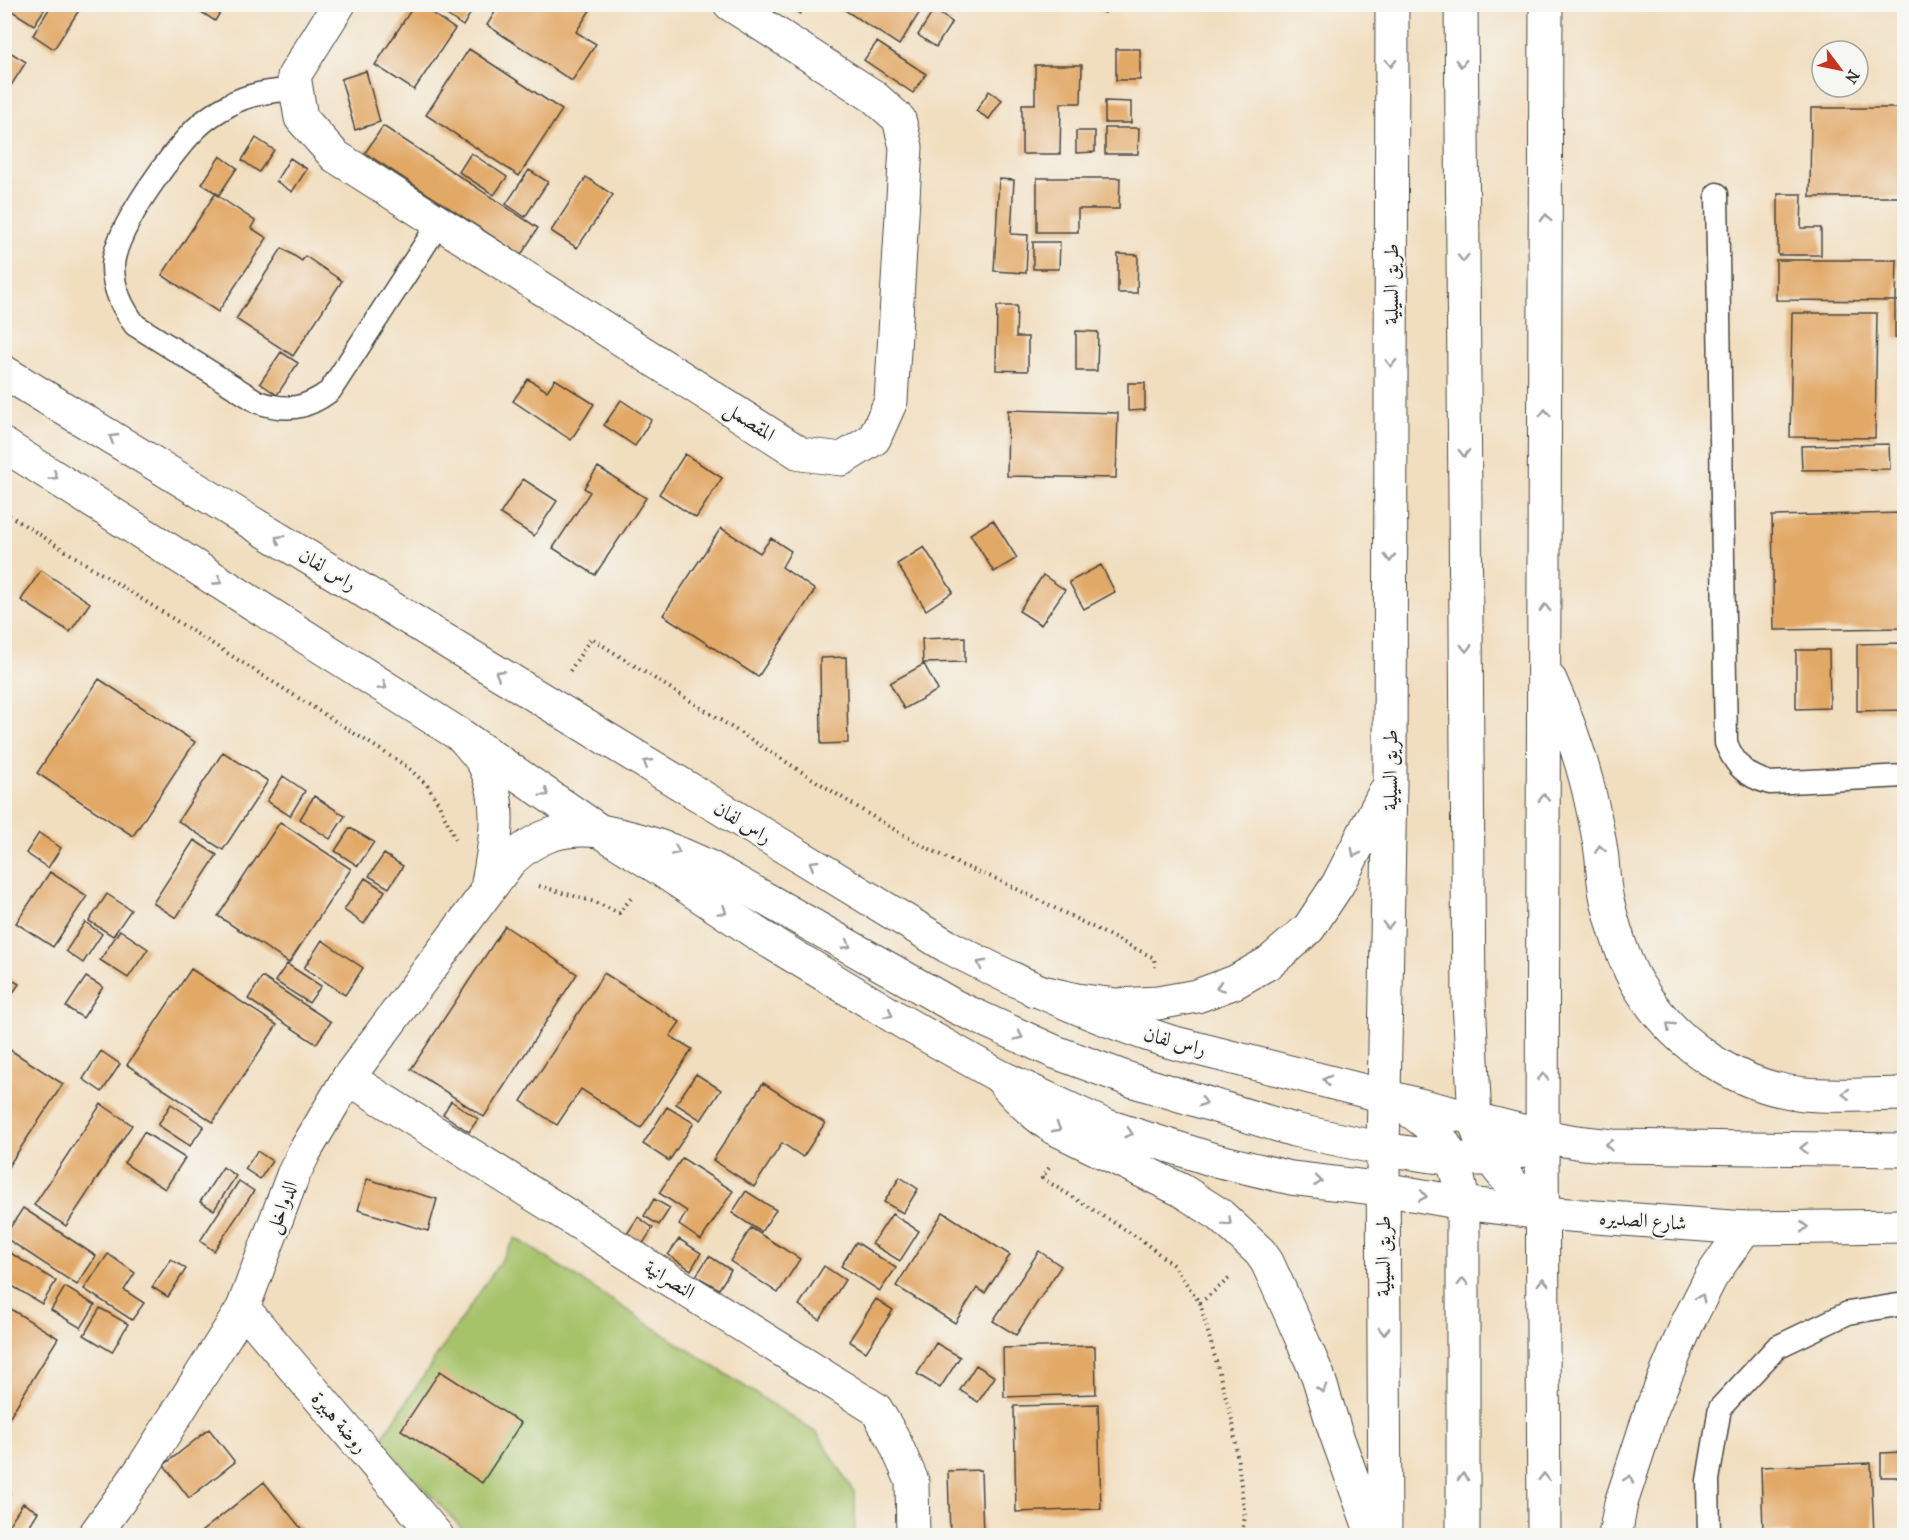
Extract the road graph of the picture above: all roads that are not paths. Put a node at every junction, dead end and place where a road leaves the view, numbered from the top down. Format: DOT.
graph roads {
  1 [pos="339,4"];
  2 [pos="730,4"];
  3 [pos="1392,4"];
  4 [pos="1461,4"];
  5 [pos="1546,4"];
  6 [pos="296,89"];
  7 [pos="1717,194"];
  8 [pos="439,223"];
  9 [pos="4,372"];
  10 [pos="4,445"];
  11 [pos="1545,667"];
  12 [pos="463,738"];
  13 [pos="1905,776"];
  14 [pos="1390,782"];
  15 [pos="600,831"];
  16 [pos="494,874"];
  17 [pos="1034,990"];
  18 [pos="999,1076"];
  19 [pos="348,1078"];
  20 [pos="1905,1094"];
  21 [pos="1384,1095"];
  22 [pos="1474,1120"];
  23 [pos="1542,1136"];
  24 [pos="1383,1149"];
  25 [pos="1905,1150"];
  26 [pos="1453,1159"];
  27 [pos="1490,1159"];
  28 [pos="1383,1189"];
  29 [pos="1462,1203"];
  30 [pos="1542,1213"];
  31 [pos="1905,1226"];
  32 [pos="1745,1228"];
  33 [pos="1905,1304"];
  34 [pos="243,1308"];
  35 [pos="94,1536"];
  36 [pos="437,1536"];
  37 [pos="913,1536"];
  38 [pos="1373,1536"];
  39 [pos="1385,1536"];
  40 [pos="1463,1536"];
  41 [pos="1544,1536"];
  42 [pos="1615,1536"];
  43 [pos="1709,1536"];
  1 -- 6 [label="main road, المقصمل"];
  2 -- 8 [label="main road, المقصمل"];
  3 -- 14 [label="main road, طريق السيلية, one-way"];
  4 -- 22 [label="main road, one-way"];
  11 -- 5 [label="main road, one-way"];
  6 -- 8 [label="main road, المقصمل"];
  6 -- 8 [label="lane"];
  7 -- 13 [label="lane"];
  17 -- 9 [label="main road, راس لفان, one-way"];
  10 -- 12 [label="main road, one-way"];
  20 -- 11 [label="main road, one-way"];
  23 -- 11 [label="main road, one-way"];
  12 -- 15 [label="main road, one-way"];
  12 -- 16 [label="main road, الدواخل"];
  14 -- 17 [label="main road, one-way"];
  14 -- 21 [label="main road, طريق السيلية, one-way"];
  15 -- 16 [label="main road, الدواخل"];
  15 -- 18 [label="main road, one-way"];
  15 -- 24 [label="main road, one-way"];
  16 -- 19 [label="main road, الدواخل"];
  21 -- 17 [label="main road, راس لفان, one-way"];
  18 -- 28 [label="main road, one-way"];
  18 -- 38 [label="main road, one-way"];
  19 -- 34 [label="main road, الدواخل"];
  19 -- 37 [label="main road, النصرانية"];
  21 -- 22 [label="main road, راس لفان"];
  21 -- 24 [label="main road, طريق السيلية"];
  21 -- 26 [label="main road"];
  22 -- 23 [label="main road, راس لفان"];
  22 -- 27 [label="main road"];
  25 -- 23 [label="main road, one-way"];
  23 -- 27 [label="main road"];
  23 -- 30 [label="main road"];
  24 -- 26 [label="main road"];
  24 -- 28 [label="main road, طريق السيلية"];
  26 -- 27 [label="main road"];
  26 -- 29 [label="main road"];
  27 -- 30 [label="main road"];
  28 -- 29 [label="main road, شارع الصديره, one-way"];
  28 -- 39 [label="main road, طريق السيلية, one-way"];
  29 -- 30 [label="main road, شارع الصديره"];
  40 -- 29 [label="main road, one-way"];
  30 -- 32 [label="main road, شارع الصديره"];
  41 -- 30 [label="main road, one-way"];
  32 -- 31 [label="main road, شارع الصديره, one-way"];
  42 -- 32 [label="main road, one-way"];
  33 -- 43 [label="lane"];
  34 -- 35 [label="main road, الدواخل"];
  34 -- 36 [label="main road, روضة هبيرة"];
}
